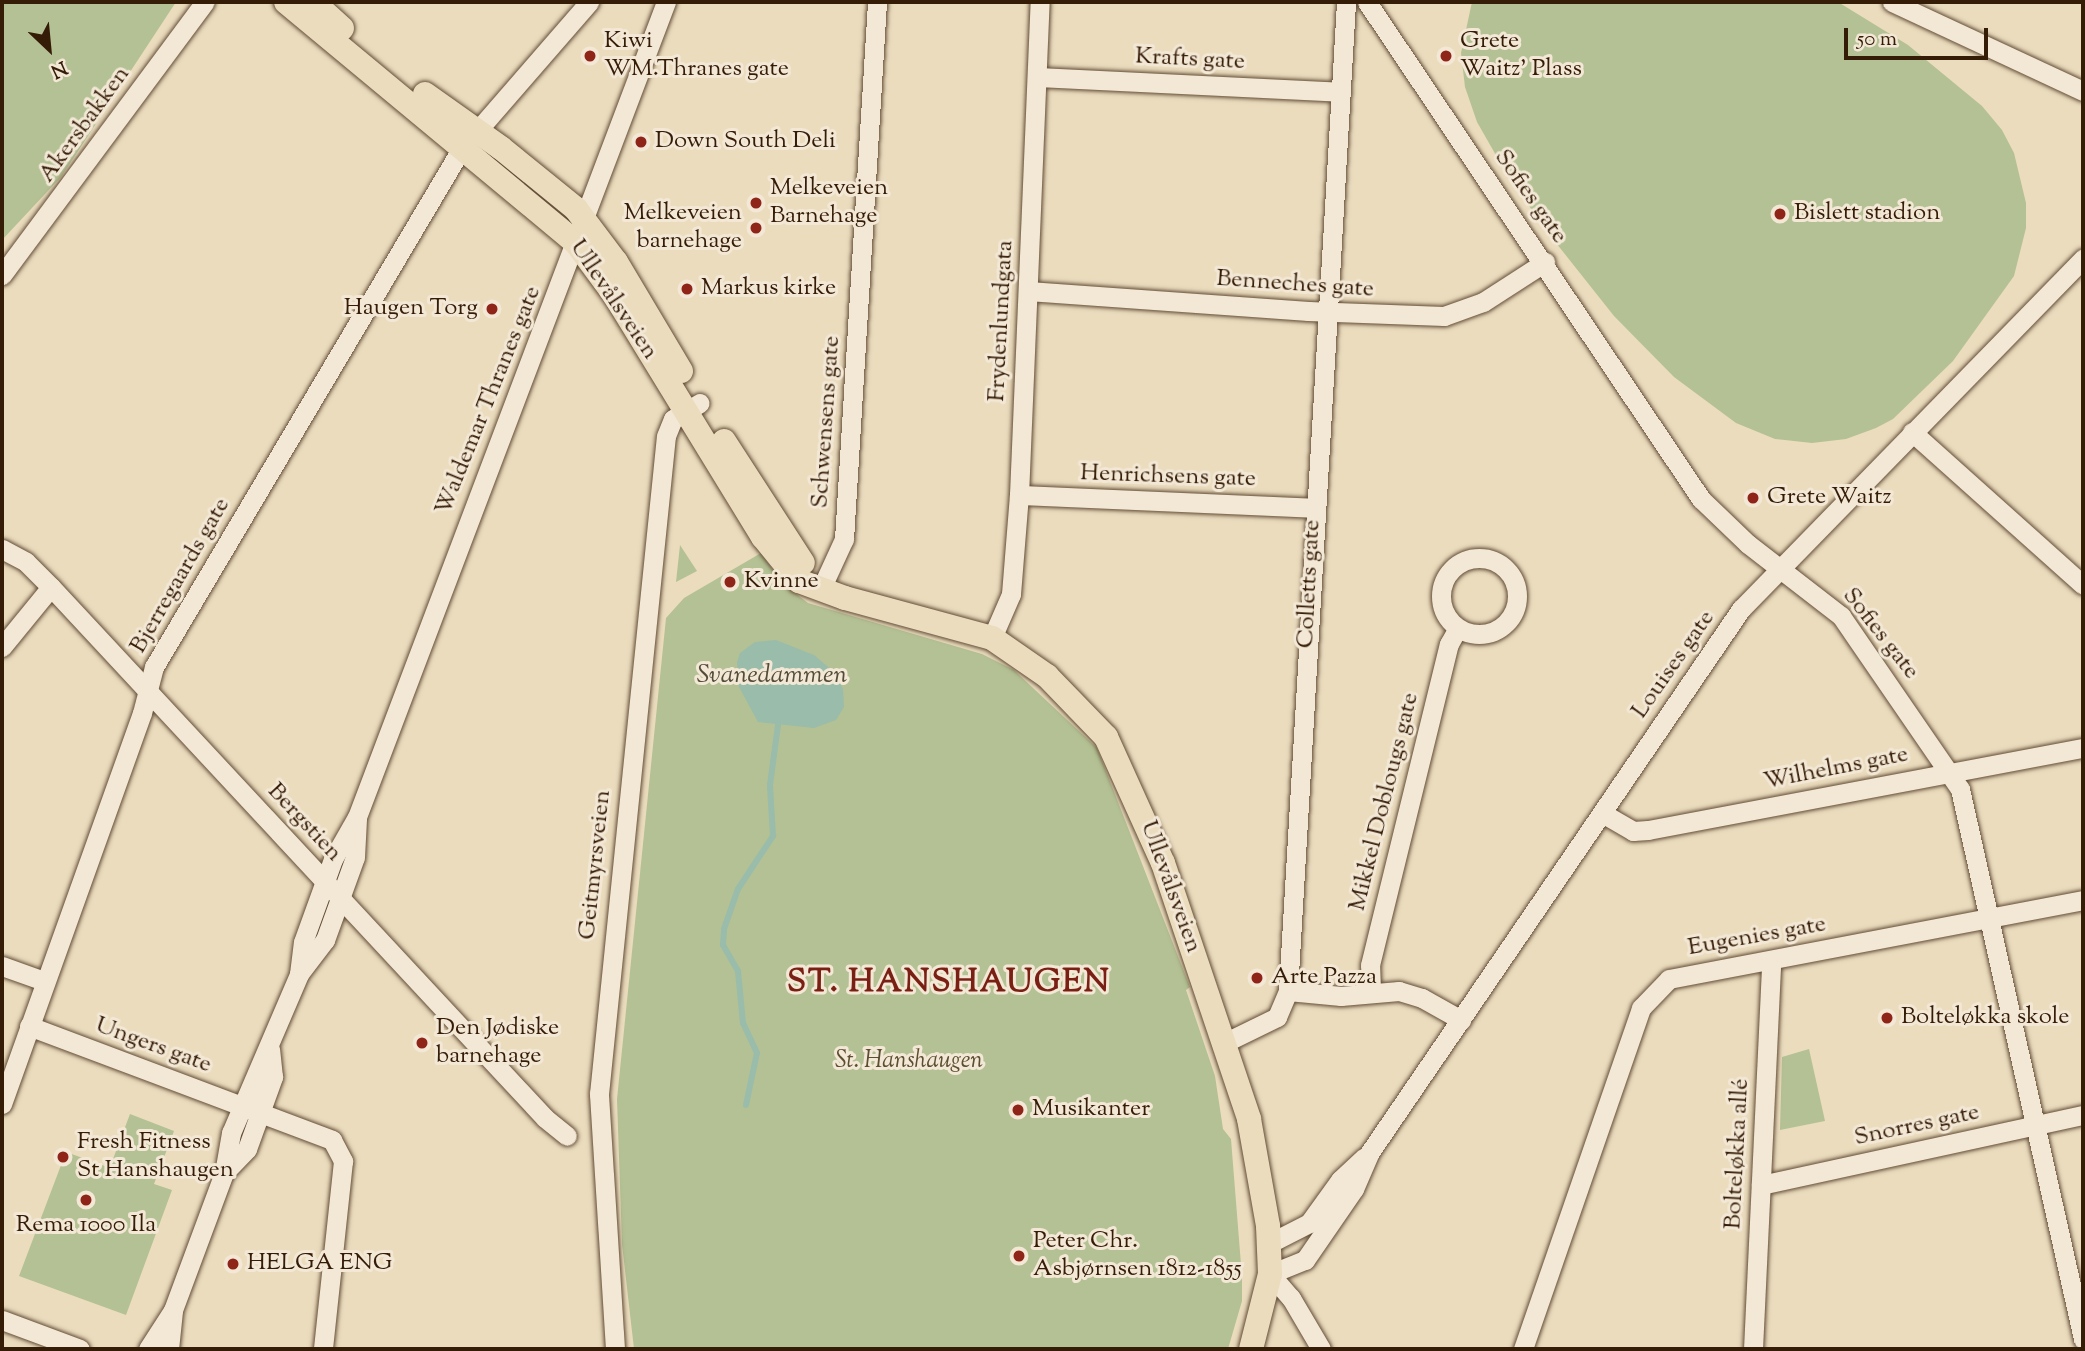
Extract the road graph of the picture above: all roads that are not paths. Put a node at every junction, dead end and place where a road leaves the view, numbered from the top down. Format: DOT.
graph roads {
  1 [pos="205,2"];
  2 [pos="286,2"];
  3 [pos="313,2"];
  4 [pos="589,2"];
  5 [pos="666,2"];
  6 [pos="877,2"];
  7 [pos="1040,2"];
  8 [pos="1346,2"];
  9 [pos="1367,2"];
  10 [pos="1896,3"];
  11 [pos="1037,77"];
  12 [pos="2083,91"];
  13 [pos="1341,92"];
  14 [pos="470,139"];
  15 [pos="586,220"];
  16 [pos="577,244"];
  17 [pos="2083,258"];
  18 [pos="1545,262"];
  19 [pos="2,275"];
  20 [pos="1028,291"];
  21 [pos="1327,313"];
  22 [pos="693,407"];
  23 [pos="1912,432"];
  24 [pos="1019,495"];
  25 [pos="1314,508"];
  26 [pos="2,549"];
  27 [pos="1778,567"];
  28 [pos="2083,585"];
  29 [pos="51,587"];
  30 [pos="821,589"];
  31 [pos="1458,628"];
  32 [pos="992,638"];
  33 [pos="2,647"];
  34 [pos="147,690"];
  35 [pos="2083,748"];
  36 [pos="1950,772"];
  37 [pos="1602,813"];
  38 [pos="357,817"];
  39 [pos="319,875"];
  40 [pos="340,898"];
  41 [pos="2083,900"];
  42 [pos="1991,917"];
  43 [pos="1771,961"];
  44 [pos="2,966"];
  45 [pos="299,974"];
  46 [pos="44,981"];
  47 [pos="1371,990"];
  48 [pos="1288,991"];
  49 [pos="1461,1020"];
  50 [pos="30,1026"];
  51 [pos="1226,1042"];
  52 [pos="270,1049"];
  53 [pos="2,1104"];
  54 [pos="241,1105"];
  55 [pos="260,1112"];
  56 [pos="2083,1115"];
  57 [pos="2037,1126"];
  58 [pos="567,1136"];
  59 [pos="1370,1152"];
  60 [pos="224,1173"];
  61 [pos="1761,1185"];
  62 [pos="1270,1242"];
  63 [pos="1270,1274"];
  64 [pos="173,1310"];
  65 [pos="2,1320"];
  66 [pos="2083,1339"];
  67 [pos="79,1349"];
  68 [pos="148,1349"];
  69 [pos="169,1349"];
  70 [pos="323,1349"];
  71 [pos="615,1349"];
  72 [pos="1251,1349"];
  73 [pos="1321,1349"];
  74 [pos="1523,1349"];
  75 [pos="1754,1349"];
  1 -- 19 [label="street, Akersbakken"];
  2 -- 14 [label="main road, Ullevålsveien"];
  3 -- 14 [label="main road, Ullevålsveien"];
  4 -- 14 [label="street, Bjerregaards gate"];
  5 -- 15 [label="street, Waldemar Thranes gate"];
  6 -- 30 [label="street, Schwensens gate"];
  7 -- 11 [label="street, Frydenlundgata"];
  8 -- 13 [label="street, Colletts gate"];
  9 -- 18 [label="street, Sofies gate"];
  10 -- 12 [label="street"];
  11 -- 13 [label="street, Krafts gate"];
  11 -- 20 [label="street, Frydenlundgata"];
  13 -- 21 [label="street, Colletts gate"];
  14 -- 15 [label="main road, Ullevålsveien"];
  14 -- 16 [label="main road, Ullevålsveien"];
  14 -- 34 [label="street, Bjerregaards gate"];
  15 -- 16 [label="street, Waldemar Thranes gate"];
  15 -- 22 [label="main road, Ullevålsveien"];
  16 -- 22 [label="main road, Ullevålsveien"];
  16 -- 38 [label="street, Waldemar Thranes gate"];
  17 -- 23 [label="street, Louises gate"];
  18 -- 21 [label="street, Benneches gate"];
  18 -- 27 [label="street, Sofies gate"];
  20 -- 21 [label="street, Benneches gate"];
  20 -- 24 [label="street, Frydenlundgata"];
  21 -- 25 [label="street, Colletts gate"];
  22 -- 30 [label="main road, Ullevålsveien"];
  22 -- 71 [label="street, Geitmyrsveien"];
  23 -- 27 [label="street, Louises gate"];
  23 -- 28 [label="street"];
  24 -- 25 [label="street, Henrichsens gate"];
  24 -- 32 [label="street, Frydenlundgata"];
  25 -- 48 [label="street, Colletts gate"];
  26 -- 29 [label="street, Bergstien"];
  27 -- 36 [label="street, Sofies gate"];
  27 -- 37 [label="street, Louises gate"];
  29 -- 33 [label="street"];
  29 -- 34 [label="street, Bergstien"];
  30 -- 32 [label="main road, Ullevålsveien"];
  31 -- 47 [label="street, Mikkel Doblougs gate"];
  32 -- 51 [label="main road, Ullevålsveien"];
  34 -- 39 [label="street, Bergstien"];
  34 -- 46 [label="street, Bjerregaards gate"];
  35 -- 36 [label="street, Wilhelms gate"];
  36 -- 37 [label="street, Wilhelms gate"];
  36 -- 42 [label="street, Sofies gate"];
  37 -- 49 [label="street, Louises gate"];
  38 -- 39 [label="street, Waldemar Thranes gate"];
  38 -- 40 [label="street, Waldemar Thranes gate"];
  39 -- 40 [label="street, Bergstien"];
  39 -- 45 [label="street, Waldemar Thranes gate"];
  40 -- 45 [label="street, Waldemar Thranes gate"];
  40 -- 58 [label="street, Bergstien"];
  41 -- 42 [label="street, Eugenies gate"];
  42 -- 43 [label="street, Eugenies gate"];
  42 -- 57 [label="street, Sofies gate"];
  43 -- 61 [label="street, Bolteløkka allé"];
  43 -- 74 [label="street, Eugenies gate"];
  44 -- 46 [label="street"];
  45 -- 52 [label="street, Waldemar Thranes gate"];
  46 -- 50 [label="street, Bjerregaards gate"];
  47 -- 48 [label="street"];
  47 -- 49 [label="street"];
  48 -- 51 [label="street, Colletts gate"];
  49 -- 59 [label="street, Louises gate"];
  50 -- 53 [label="street, Bjerregaards gate"];
  50 -- 54 [label="street, Ungers gate"];
  51 -- 62 [label="main road, Ullevålsveien"];
  52 -- 54 [label="street, Waldemar Thranes gate"];
  52 -- 55 [label="street, Waldemar Thranes gate"];
  54 -- 55 [label="street, Ungers gate"];
  54 -- 60 [label="street, Waldemar Thranes gate"];
  55 -- 60 [label="street, Waldemar Thranes gate"];
  55 -- 70 [label="street, Ungers gate"];
  56 -- 57 [label="street, Snorres gate"];
  57 -- 61 [label="street, Snorres gate"];
  57 -- 66 [label="street, Sofies gate"];
  59 -- 62 [label="street, Louises gate"];
  59 -- 63 [label="street, Louises gate"];
  60 -- 64 [label="street, Waldemar Thranes gate"];
  61 -- 75 [label="street, Bolteløkka allé"];
  62 -- 63 [label="main road, Ullevålsveien"];
  63 -- 72 [label="main road"];
  63 -- 73 [label="street"];
  64 -- 68 [label="street, Waldemar Thranes gate"];
  64 -- 69 [label="street, Waldemar Thranes gate"];
  65 -- 67 [label="street"];
}
